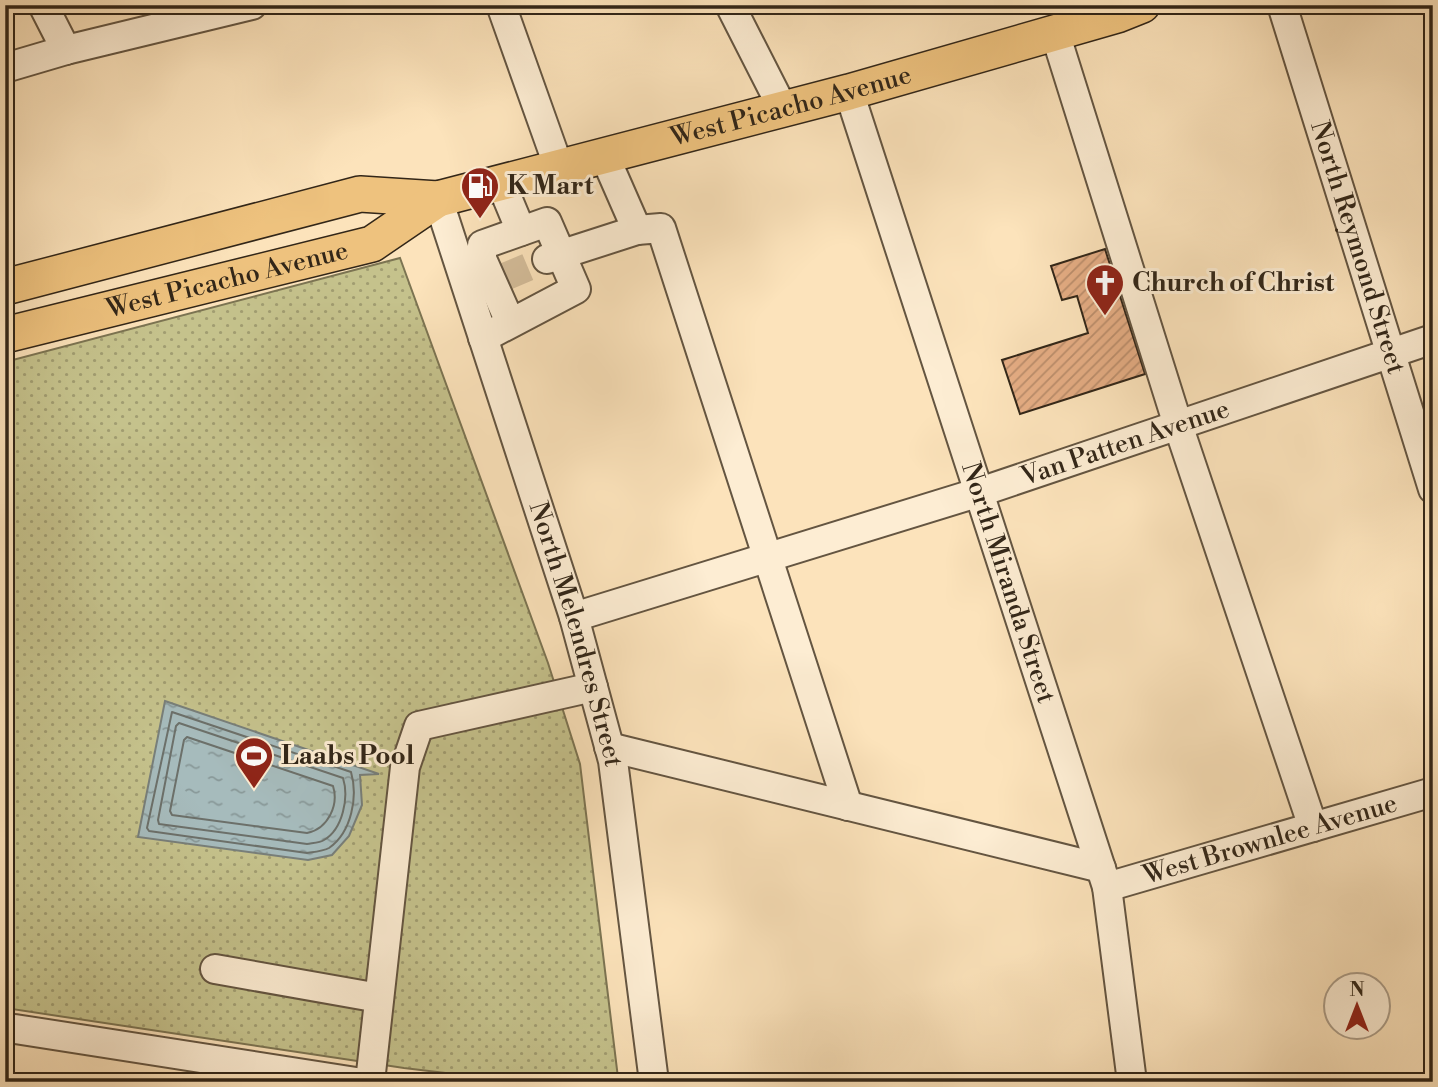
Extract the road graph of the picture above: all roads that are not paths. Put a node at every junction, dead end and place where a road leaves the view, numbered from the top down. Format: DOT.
graph roads {
  1 [pos="43,5"];
  2 [pos="252,5"];
  3 [pos="501,5"];
  4 [pos="730,5"];
  5 [pos="1282,5"];
  6 [pos="1123,9"];
  7 [pos="1055,33"];
  8 [pos="66,50"];
  9 [pos="5,68"];
  10 [pos="849,92"];
  11 [pos="783,109"];
  12 [pos="605,157"];
  13 [pos="559,168"];
  14 [pos="501,183"];
  15 [pos="438,199"];
  16 [pos="637,230"];
  17 [pos="521,231"];
  18 [pos="554,256"];
  19 [pos="488,285"];
  20 [pos="5,287"];
  21 [pos="510,322"];
  22 [pos="5,335"];
  23 [pos="483,338"];
  24 [pos="1433,339"];
  25 [pos="1389,354"];
  26 [pos="1178,425"];
  27 [pos="1433,489"];
  28 [pos="980,492"];
  29 [pos="769,556"];
  30 [pos="574,617"];
  31 [pos="593,687"];
  32 [pos="610,747"];
  33 [pos="1433,792"];
  34 [pos="849,806"];
  35 [pos="1313,827"];
  36 [pos="1104,877"];
  37 [pos="215,969"];
  38 [pos="379,998"];
  39 [pos="15,1028"];
  40 [pos="282,1075"];
  41 [pos="356,1082"];
  42 [pos="370,1082"];
  43 [pos="654,1082"];
  44 [pos="1132,1082"];
  1 -- 8 [label="street"];
  2 -- 8 [label="street"];
  3 -- 13 [label="street"];
  4 -- 11 [label="street"];
  5 -- 25 [label="street, North Reymond Street"];
  6 -- 7 [label="main road, West Picacho Avenue"];
  7 -- 10 [label="main road, West Picacho Avenue"];
  7 -- 26 [label="street"];
  8 -- 9 [label="street"];
  10 -- 11 [label="main road, West Picacho Avenue"];
  10 -- 28 [label="street, North Miranda Street"];
  11 -- 12 [label="main road, West Picacho Avenue"];
  12 -- 13 [label="main road, West Picacho Avenue"];
  12 -- 16 [label="street"];
  13 -- 14 [label="main road, West Picacho Avenue"];
  14 -- 15 [label="main road, West Picacho Avenue"];
  14 -- 17 [label="street"];
  15 -- 19 [label="street, North Melendres Street"];
  15 -- 20 [label="main road, West Picacho Avenue"];
  15 -- 22 [label="main road, West Picacho Avenue"];
  16 -- 18 [label="street"];
  16 -- 29 [label="street"];
  17 -- 18 [label="street"];
  17 -- 19 [label="street"];
  18 -- 21 [label="street"];
  19 -- 21 [label="street"];
  19 -- 23 [label="street, North Melendres Street"];
  21 -- 23 [label="street"];
  23 -- 30 [label="street, North Melendres Street"];
  24 -- 25 [label="street, Van Patten Avenue"];
  25 -- 26 [label="street, Van Patten Avenue"];
  25 -- 27 [label="street, North Reymond Street"];
  26 -- 28 [label="street, Van Patten Avenue"];
  26 -- 35 [label="street"];
  28 -- 29 [label="street, Van Patten Avenue"];
  28 -- 36 [label="street, North Miranda Street"];
  29 -- 30 [label="street, Van Patten Avenue"];
  29 -- 34 [label="street"];
  30 -- 31 [label="street, North Melendres Street"];
  31 -- 32 [label="street, North Melendres Street"];
  31 -- 38 [label="street"];
  32 -- 34 [label="street"];
  32 -- 43 [label="street, North Melendres Street"];
  33 -- 35 [label="street, West Brownlee Avenue"];
  34 -- 36 [label="street"];
  35 -- 36 [label="street, West Brownlee Avenue"];
  36 -- 44 [label="street, North Miranda Street"];
  37 -- 38 [label="street"];
  38 -- 42 [label="street"];
  39 -- 40 [label="street"];
  40 -- 41 [label="street"];
}
